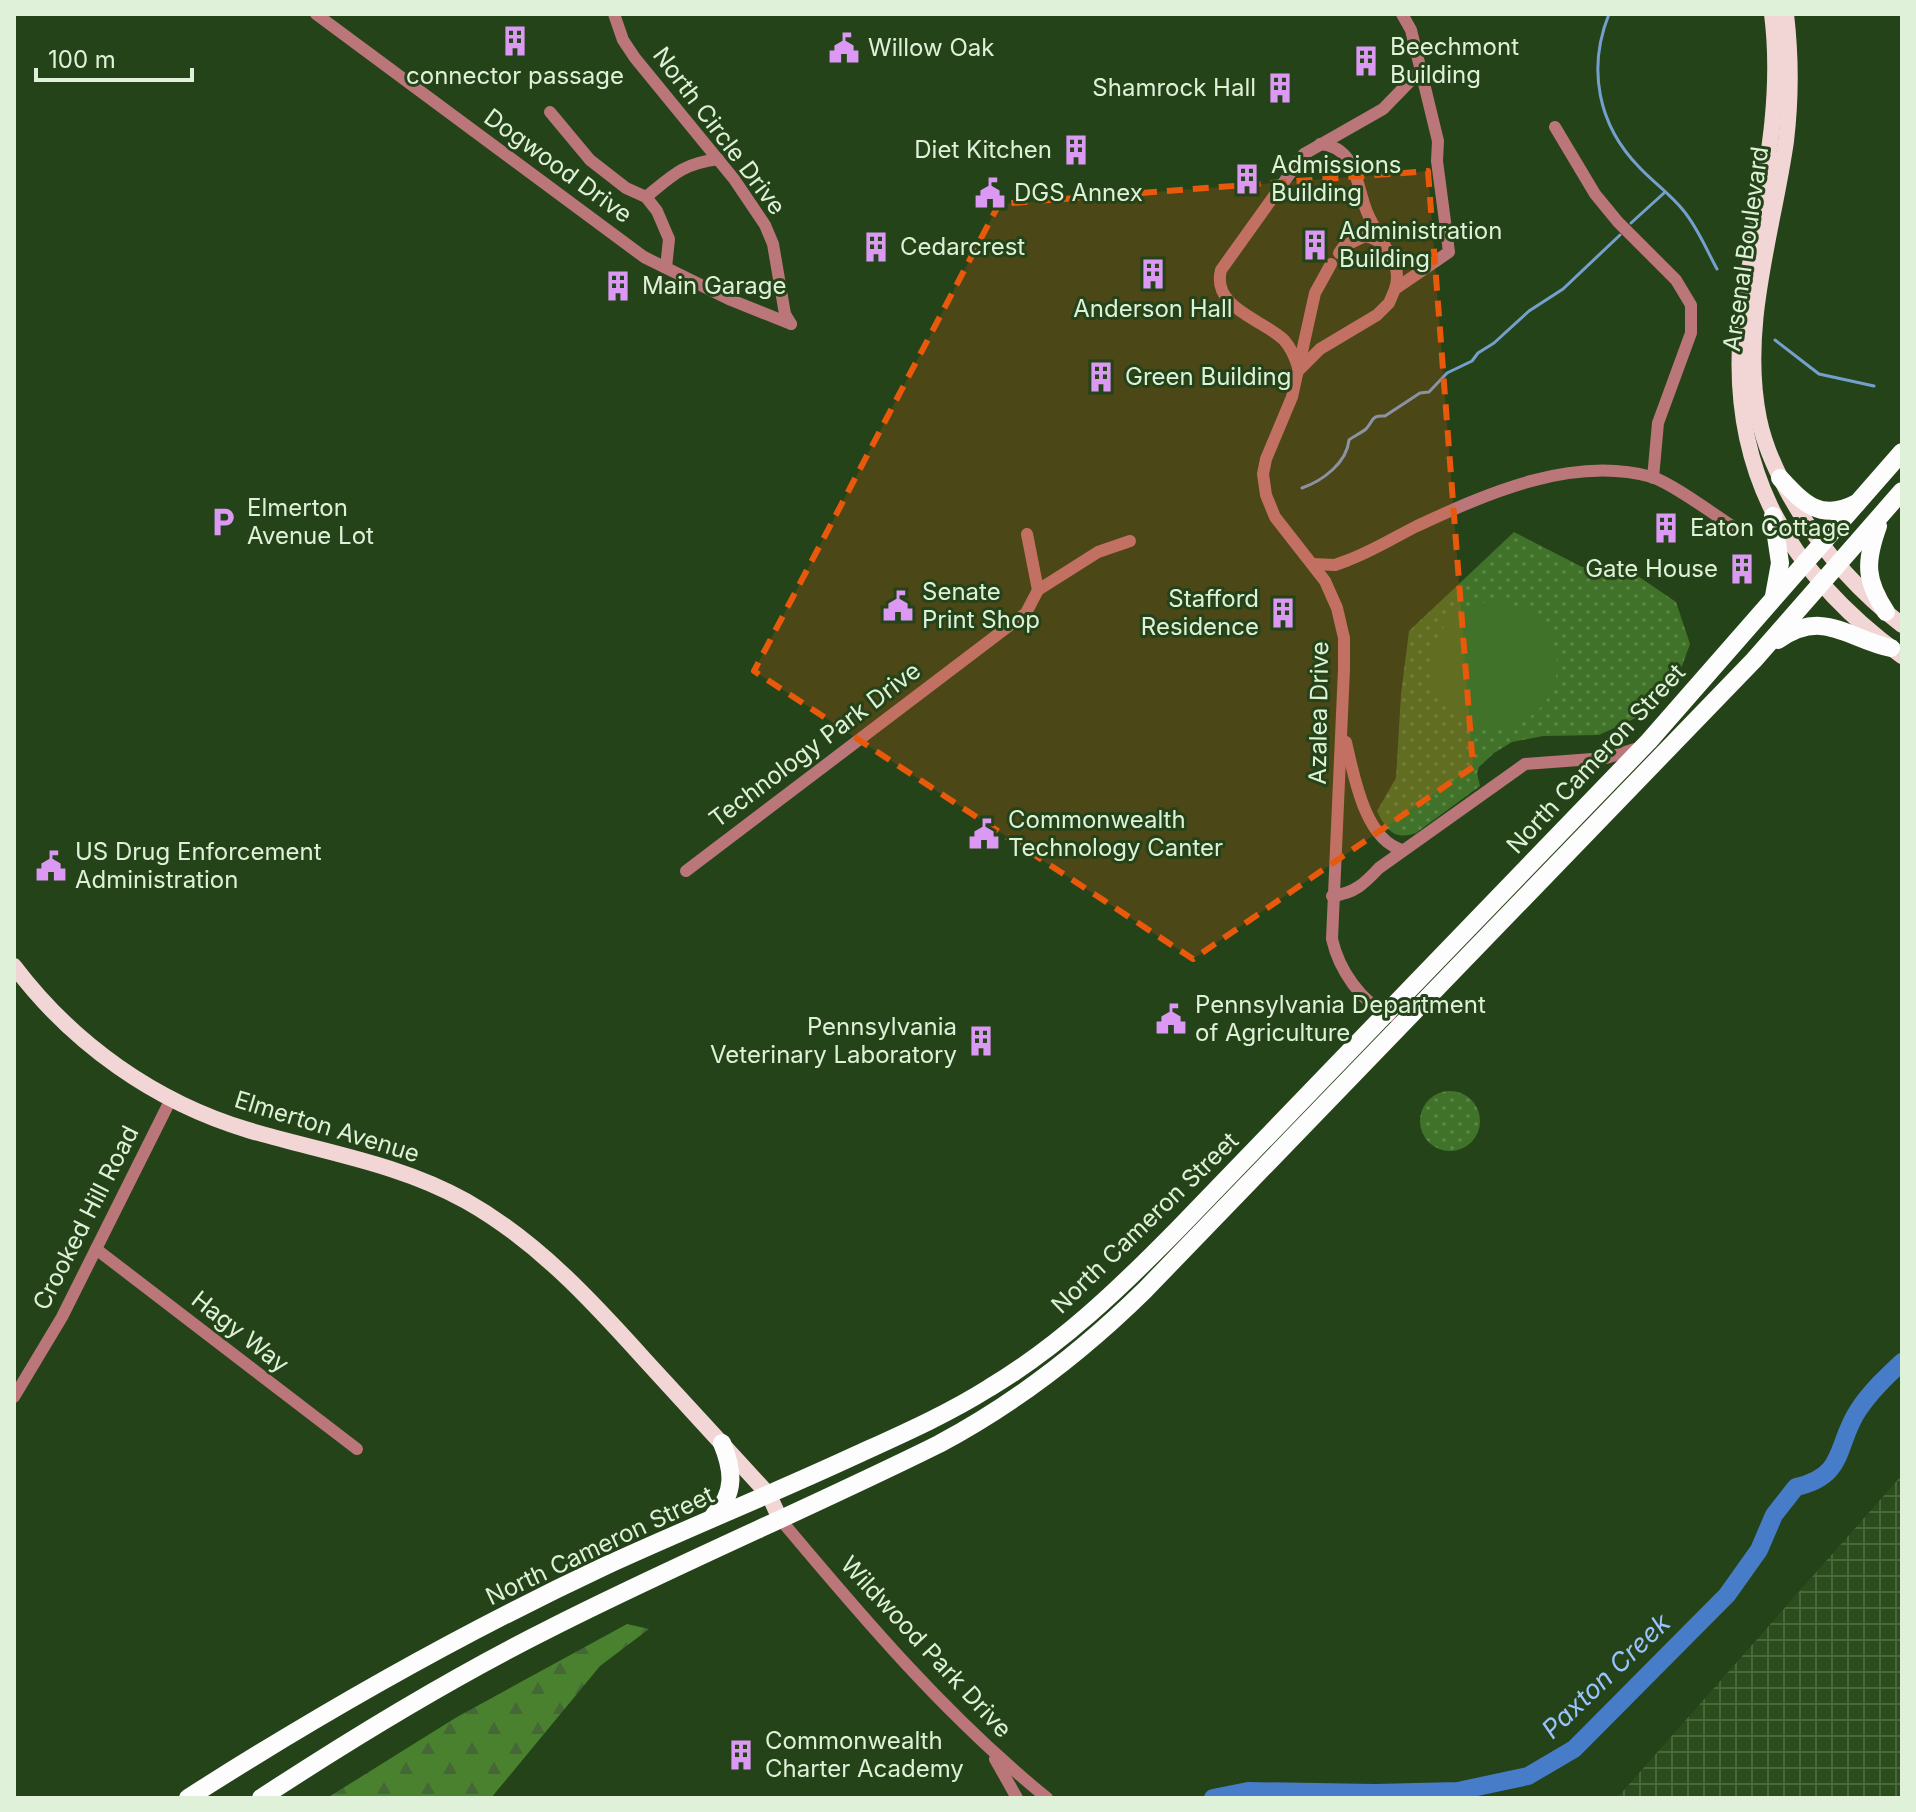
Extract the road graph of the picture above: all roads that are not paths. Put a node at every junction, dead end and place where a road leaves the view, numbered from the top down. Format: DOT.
graph roads {
  1 [pos="316,14"];
  2 [pos="614,14"];
  3 [pos="1402,14"];
  4 [pos="1772,14"];
  5 [pos="1786,14"];
  6 [pos="1420,71"];
  7 [pos="550,112"];
  8 [pos="1555,127"];
  9 [pos="1319,144"];
  10 [pos="718,159"];
  11 [pos="646,197"];
  12 [pos="1385,246"];
  13 [pos="666,268"];
  14 [pos="1395,289"];
  15 [pos="791,324"];
  16 [pos="1299,370"];
  17 [pos="1902,452"];
  18 [pos="1653,478"];
  19 [pos="1780,478"];
  20 [pos="1902,491"];
  21 [pos="1859,502"];
  22 [pos="1773,516"];
  23 [pos="1881,516"];
  24 [pos="1741,532"];
  25 [pos="1027,534"];
  26 [pos="1130,541"];
  27 [pos="1822,545"];
  28 [pos="1313,564"];
  29 [pos="1806,564"];
  30 [pos="1839,565"];
  31 [pos="1822,584"];
  32 [pos="1038,590"];
  33 [pos="1772,603"];
  34 [pos="1886,612"];
  35 [pos="1902,625"];
  36 [pos="1768,645"];
  37 [pos="1897,652"];
  38 [pos="1342,723"];
  39 [pos="1649,741"];
  40 [pos="1403,850"];
  41 [pos="686,871"];
  42 [pos="1332,896"];
  43 [pos="14,966"];
  44 [pos="1385,1014"];
  45 [pos="1398,1028"];
  46 [pos="171,1099"];
  47 [pos="96,1249"];
  48 [pos="14,1397"];
  49 [pos="722,1443"];
  50 [pos="357,1449"];
  51 [pos="769,1495"];
  52 [pos="712,1517"];
  53 [pos="780,1519"];
  54 [pos="987,1746"];
  55 [pos="188,1798"];
  56 [pos="261,1798"];
  57 [pos="1017,1798"];
  58 [pos="1047,1798"];
  1 -- 13 [label="street, Dogwood Drive"];
  2 -- 10 [label="street, North Circle Drive"];
  3 -- 6 [label="street"];
  4 -- 22 [label="main road, Arsenal Boulevard"];
  5 -- 19 [label="main road, Arsenal Boulevard"];
  6 -- 9 [label="street"];
  6 -- 14 [label="street"];
  7 -- 11 [label="street"];
  8 -- 18 [label="street"];
  9 -- 12 [label="street"];
  9 -- 16 [label="street"];
  10 -- 11 [label="street"];
  10 -- 15 [label="street, North Circle Drive"];
  11 -- 13 [label="street"];
  12 -- 14 [label="street"];
  12 -- 16 [label="street, Azalea Drive"];
  13 -- 15 [label="street, Dogwood Drive"];
  14 -- 16 [label="street"];
  16 -- 28 [label="street, Azalea Drive"];
  17 -- 21 [label="highway, North Cameron Street"];
  18 -- 24 [label="street"];
  18 -- 28 [label="street"];
  19 -- 21 [label="highway"];
  19 -- 27 [label="main road, Arsenal Boulevard"];
  20 -- 23 [label="highway, North Cameron Street"];
  21 -- 27 [label="highway, North Cameron Street"];
  22 -- 29 [label="main road, Arsenal Boulevard"];
  22 -- 33 [label="highway"];
  23 -- 30 [label="highway, North Cameron Street"];
  23 -- 34 [label="highway"];
  25 -- 32 [label="street"];
  26 -- 32 [label="street, Technology Park Drive"];
  27 -- 29 [label="highway, North Cameron Street"];
  27 -- 30 [label="main road, Arsenal Boulevard"];
  28 -- 38 [label="street, Azalea Drive"];
  29 -- 31 [label="main road, Arsenal Boulevard"];
  29 -- 33 [label="highway, North Cameron Street"];
  30 -- 31 [label="highway, North Cameron Street"];
  30 -- 34 [label="main road, Arsenal Boulevard"];
  31 -- 36 [label="highway, North Cameron Street"];
  31 -- 37 [label="main road, Arsenal Boulevard"];
  32 -- 41 [label="street, Technology Park Drive"];
  33 -- 39 [label="highway, North Cameron Street"];
  34 -- 35 [label="main road, Arsenal Boulevard"];
  36 -- 37 [label="highway"];
  36 -- 45 [label="highway, North Cameron Street"];
  38 -- 40 [label="street"];
  38 -- 42 [label="street, Azalea Drive"];
  39 -- 40 [label="street"];
  39 -- 44 [label="highway, North Cameron Street"];
  40 -- 42 [label="street"];
  42 -- 44 [label="street, Azalea Drive"];
  43 -- 46 [label="main road, Elmerton Avenue"];
  44 -- 45 [label="street"];
  44 -- 51 [label="highway, North Cameron Street"];
  45 -- 53 [label="highway, North Cameron Street"];
  46 -- 47 [label="street, Crooked Hill Road"];
  46 -- 49 [label="main road, Elmerton Avenue"];
  47 -- 48 [label="street, Crooked Hill Road"];
  47 -- 50 [label="street, Hagy Way"];
  49 -- 51 [label="main road, Elmerton Avenue"];
  49 -- 52 [label="highway"];
  51 -- 52 [label="highway, North Cameron Street"];
  51 -- 53 [label="main road, Elmerton Avenue"];
  52 -- 55 [label="highway, North Cameron Street"];
  53 -- 54 [label="street, Wildwood Park Drive"];
  53 -- 56 [label="highway, North Cameron Street"];
  54 -- 57 [label="street"];
  54 -- 58 [label="street, Wildwood Park Drive"];
}
